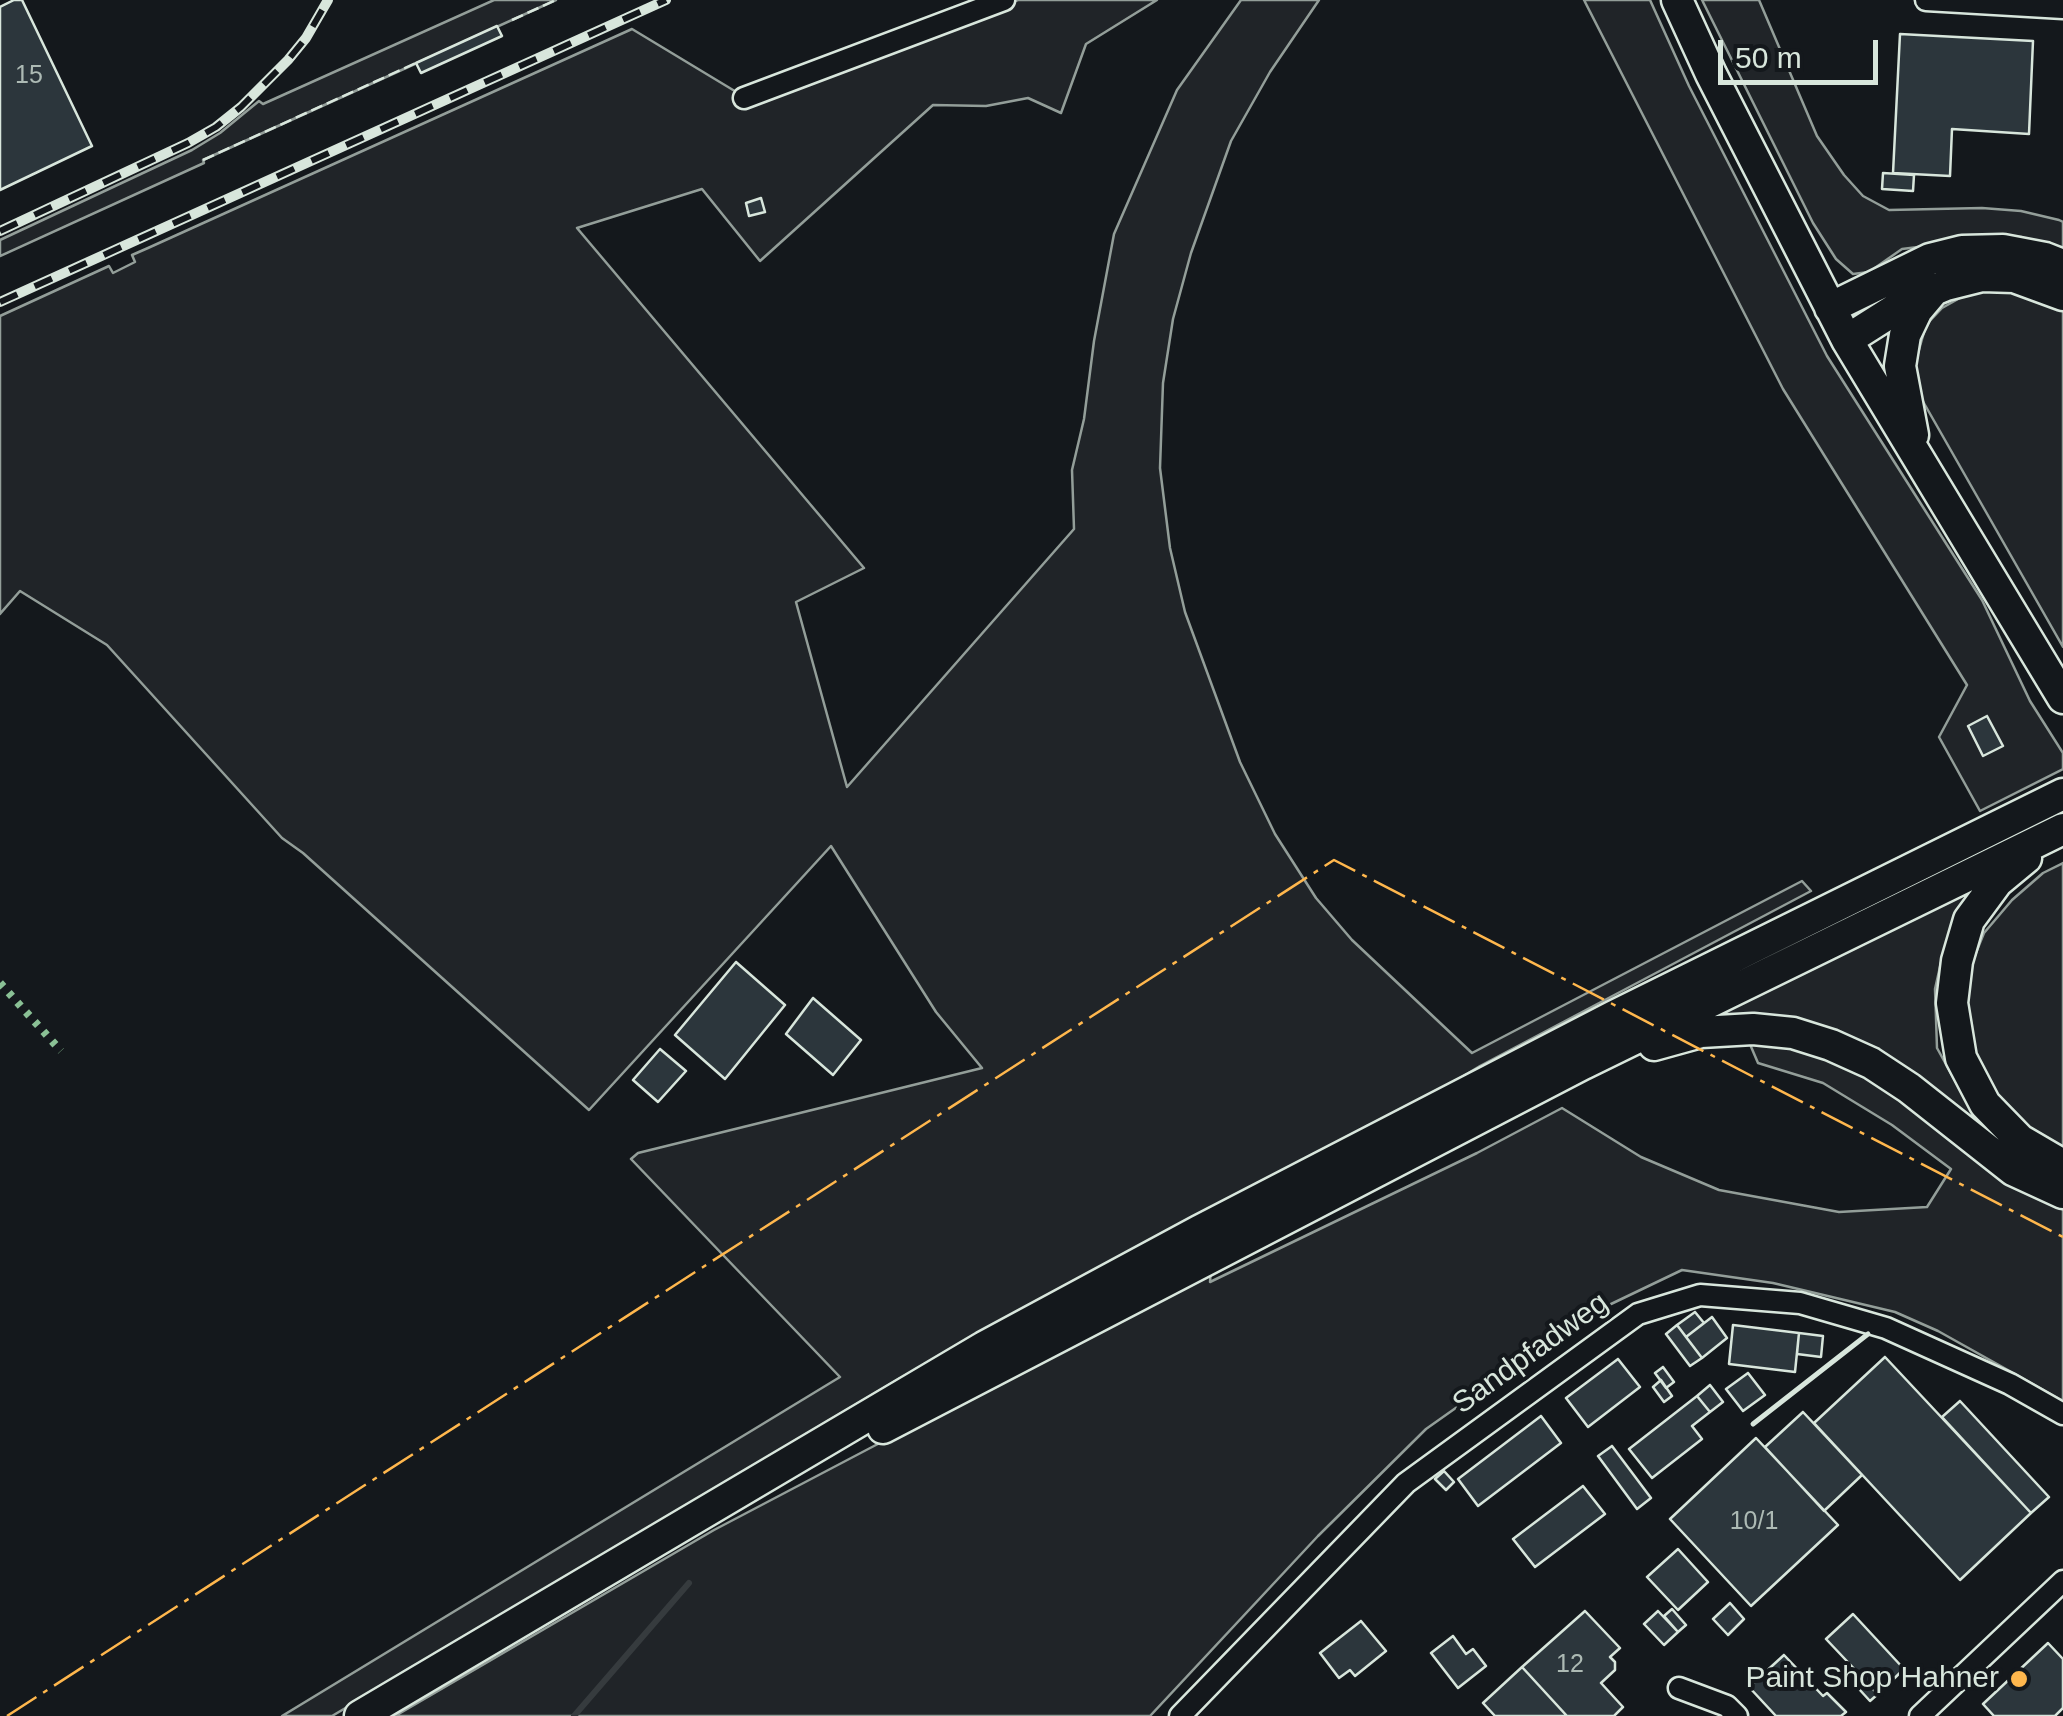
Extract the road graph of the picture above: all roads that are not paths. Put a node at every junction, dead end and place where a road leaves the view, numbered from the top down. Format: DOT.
graph roads {
  1 [pos="1004,0"];
  2 [pos="1678,0"];
  3 [pos="1926,0"];
  4 [pos="2063,8"];
  5 [pos="744,98"];
  6 [pos="2063,265"];
  7 [pos="1934,290"];
  8 [pos="2063,295"];
  9 [pos="1830,308"];
  10 [pos="1847,340"];
  11 [pos="1920,462"];
  12 [pos="2063,698"];
  13 [pos="2063,794"];
  14 [pos="2061,830"];
  15 [pos="1583,1064"];
  16 [pos="2063,1164"];
  17 [pos="2063,1192"];
  18 [pos="2063,1414"];
  19 [pos="2063,1581"];
  20 [pos="1678,1688"];
  21 [pos="370,1710"];
  22 [pos="1180,1716"];
  23 [pos="1736,1716"];
  24 [pos="1920,1716"];
  1 -- 5 [label="street"];
  2 -- 9 [label="main road"];
  3 -- 4 [label="street"];
  6 -- 9 [label="main road"];
  7 -- 8 [label="main road"];
  7 -- 10 [label="main road"];
  7 -- 11 [label="main road"];
  9 -- 10 [label="main road"];
  10 -- 11 [label="main road"];
  11 -- 12 [label="main road"];
  13 -- 21 [label="main road"];
  14 -- 15 [label="main road"];
  14 -- 16 [label="main road"];
  15 -- 17 [label="main road"];
  15 -- 21 [label="main road"];
  18 -- 22 [label="street, Sandpfadweg"];
  19 -- 24 [label="street"];
  20 -- 23 [label="street"];
}
